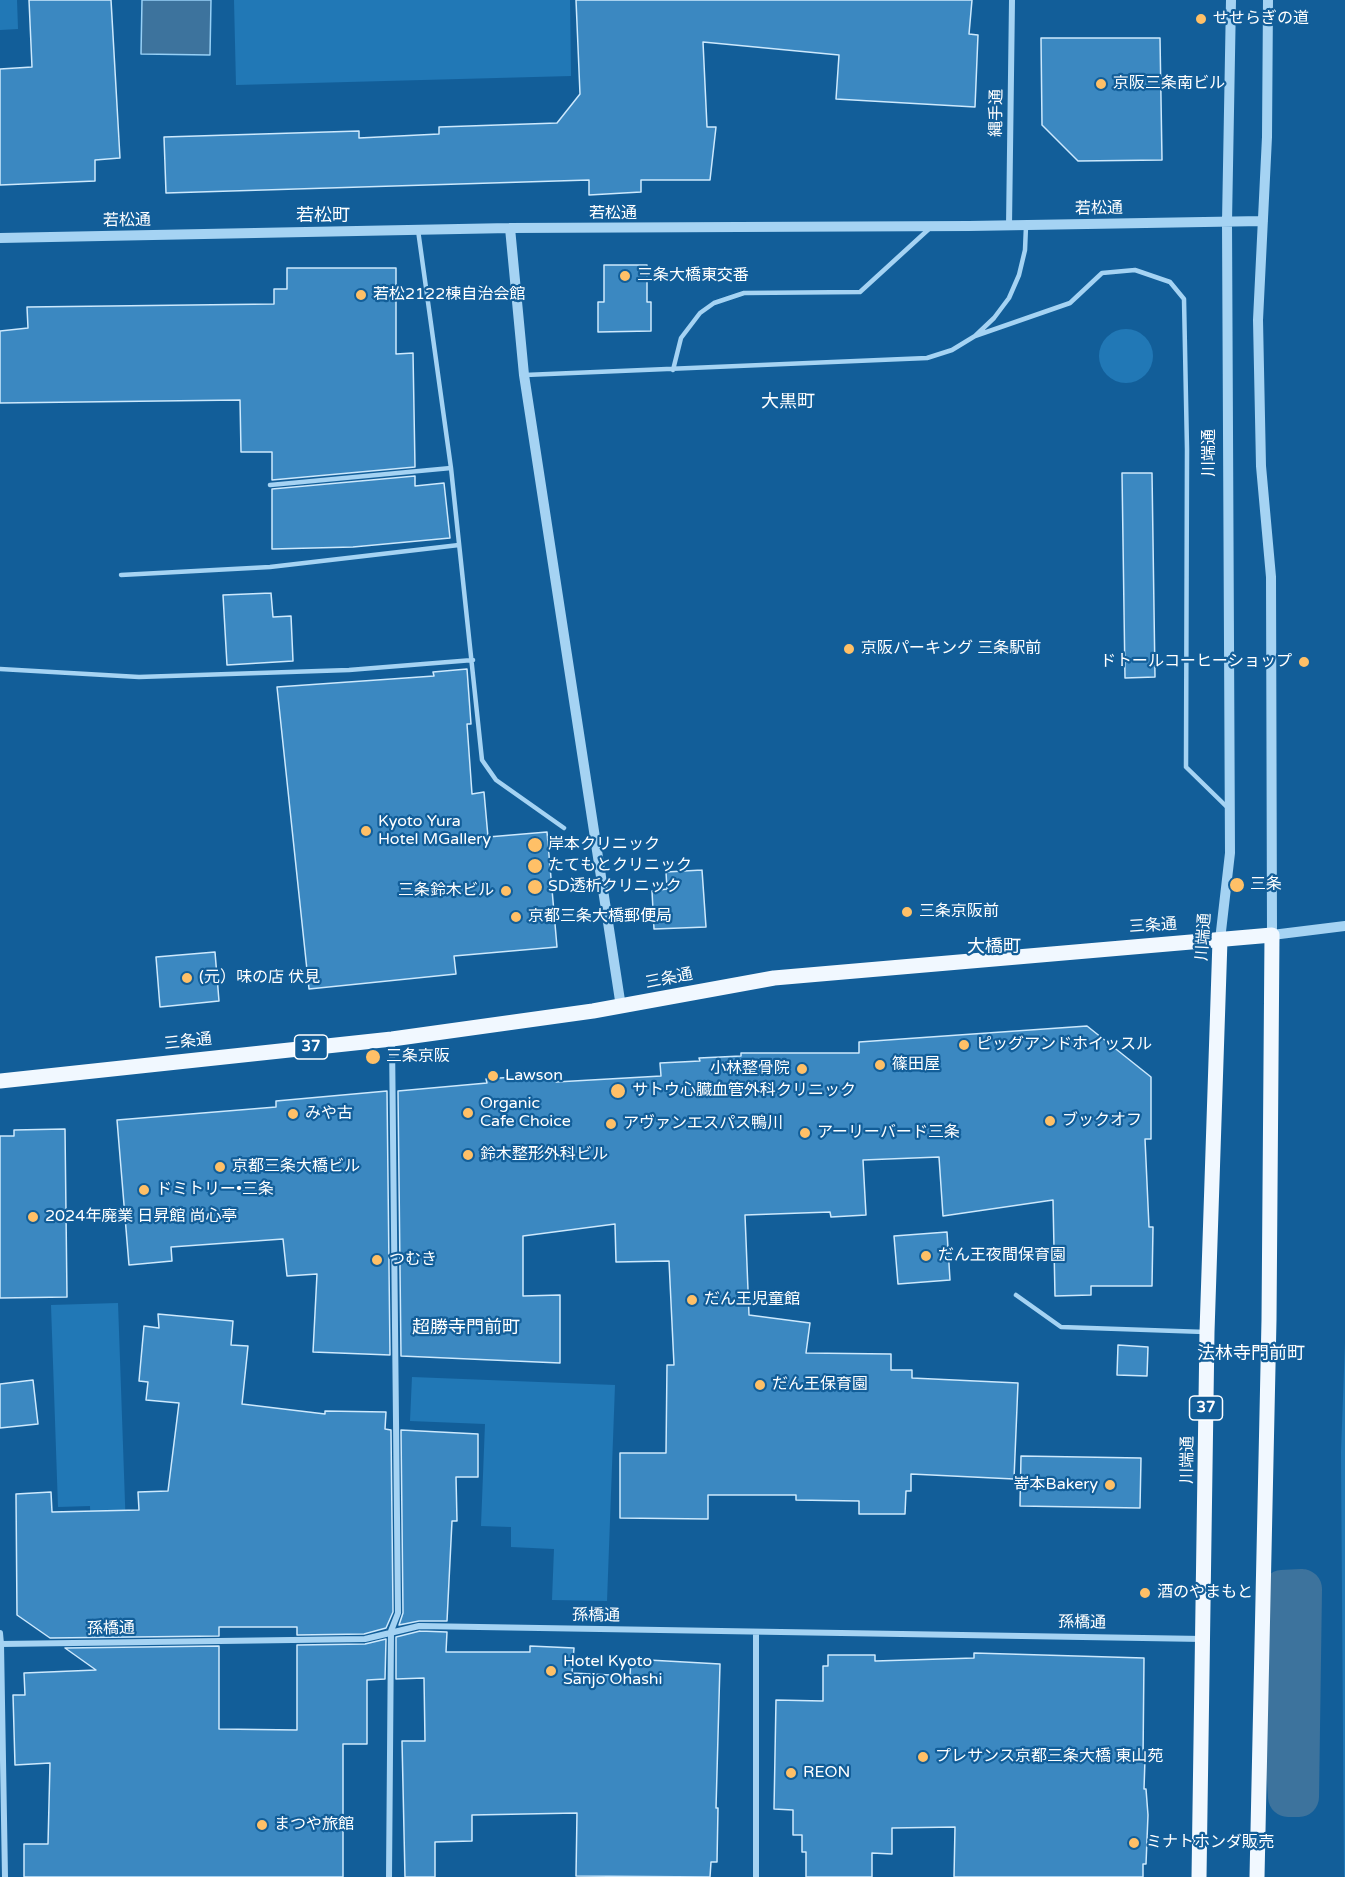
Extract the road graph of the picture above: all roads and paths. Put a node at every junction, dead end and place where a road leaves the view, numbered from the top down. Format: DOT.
graph roads {
  1 [pos="1012,0"];
  2 [pos="1231,0"];
  3 [pos="1268,0"];
  4 [pos="1263,221"];
  5 [pos="1227,222"];
  6 [pos="932,226"];
  7 [pos="1009,226"];
  8 [pos="1026,226"];
  9 [pos="510,228"];
  10 [pos="418,230"];
  11 [pos="0,238"];
  12 [pos="975,336"];
  13 [pos="673,370"];
  14 [pos="524,375"];
  15 [pos="451,468"];
  16 [pos="270,485"];
  17 [pos="459,545"];
  18 [pos="121,575"];
  19 [pos="473,660"];
  20 [pos="0,669"];
  21 [pos="1230,810"];
  22 [pos="564,828"];
  23 [pos="1345,926"];
  24 [pos="1272,934"];
  25 [pos="1220,940"];
  26 [pos="621,1007"];
  27 [pos="392,1039"];
  28 [pos="0,1081"];
  29 [pos="1016,1295"];
  30 [pos="1208,1332"];
  31 [pos="391,1631"];
  32 [pos="756,1632"];
  33 [pos="0,1633"];
  34 [pos="1203,1639"];
  35 [pos="1,1644"];
  36 [pos="5,1877"];
  37 [pos="389,1877"];
  38 [pos="756,1877"];
  39 [pos="1198,1877"];
  40 [pos="1257,1877"];
  1 -- 7 [label="street, 縄手通"];
  2 -- 5 [label="street, 川端通"];
  3 -- 4 [label="street"];
  4 -- 5 [label="street, 若松通"];
  4 -- 24 [label="street"];
  5 -- 8 [label="street, 若松通"];
  5 -- 21 [label="street, 川端通"];
  6 -- 7 [label="street, 若松通"];
  6 -- 9 [label="street, 若松通"];
  6 -- 13 [label="lane"];
  7 -- 8 [label="street, 若松通"];
  8 -- 12 [label="lane"];
  9 -- 10 [label="street, 若松通"];
  9 -- 14 [label="street"];
  10 -- 11 [label="street, 若松通"];
  10 -- 15 [label="lane"];
  12 -- 13 [label="lane"];
  12 -- 21 [label="lane"];
  13 -- 14 [label="lane"];
  14 -- 26 [label="street"];
  15 -- 16 [label="lane"];
  15 -- 17 [label="lane"];
  17 -- 18 [label="lane"];
  17 -- 19 [label="lane"];
  19 -- 20 [label="lane"];
  19 -- 22 [label="lane"];
  21 -- 25 [label="street, 川端通"];
  23 -- 24 [label="street, 三条通"];
  24 -- 25 [label="main road, 三条通 / 37"];
  24 -- 40 [label="main road"];
  25 -- 26 [label="main road, 三条通 / 37"];
  25 -- 30 [label="main road, 川端通 / 37"];
  26 -- 27 [label="main road, 三条通 / 37"];
  27 -- 28 [label="main road, 三条通 / 37"];
  27 -- 31 [label="street"];
  29 -- 30 [label="lane"];
  30 -- 34 [label="main road, 川端通 / 37"];
  31 -- 32 [label="street, 孫橋通"];
  31 -- 35 [label="street, 孫橋通"];
  31 -- 37 [label="street"];
  32 -- 34 [label="street, 孫橋通"];
  32 -- 38 [label="street"];
  33 -- 35 [label="street"];
  34 -- 39 [label="main road, 川端通 / 37"];
  35 -- 36 [label="street"];
}
